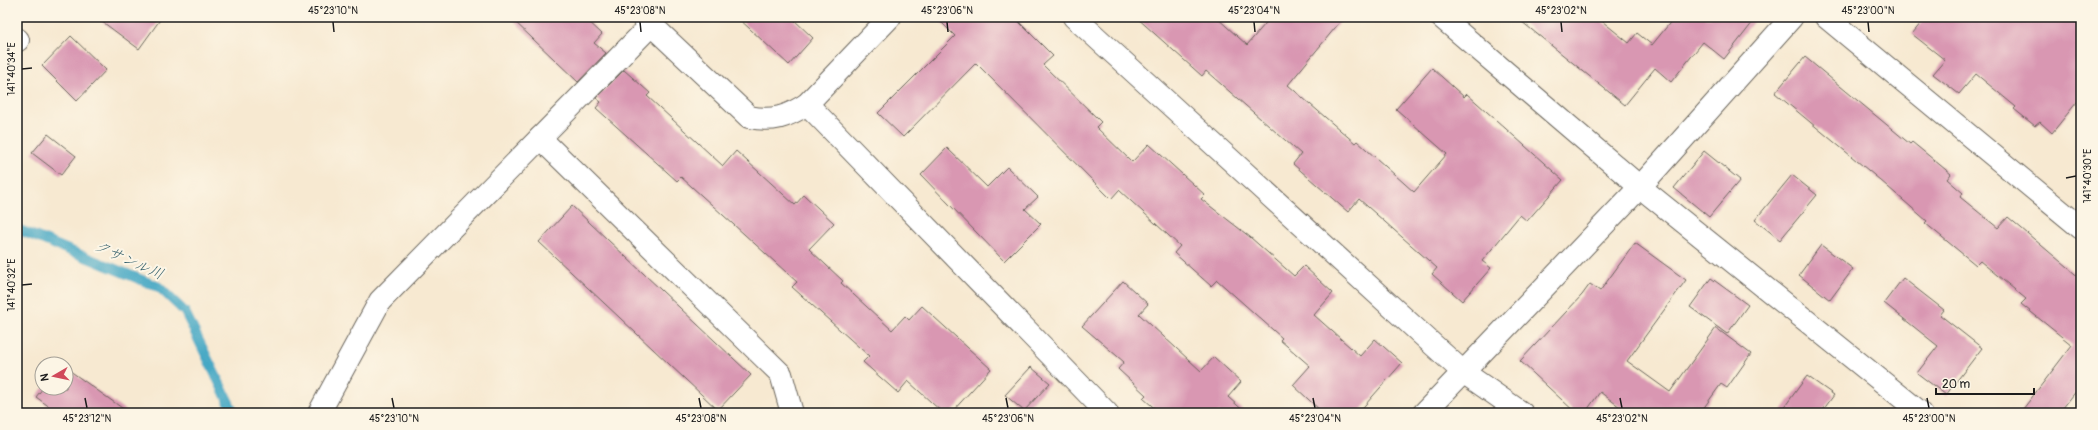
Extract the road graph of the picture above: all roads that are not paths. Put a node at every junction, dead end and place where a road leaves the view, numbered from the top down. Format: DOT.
graph roads {
  1 [pos="1074,17"];
  2 [pos="1442,17"];
  3 [pos="1792,17"];
  4 [pos="1826,17"];
  5 [pos="880,20"];
  6 [pos="647,21"];
  7 [pos="807,104"];
  8 [pos="540,138"];
  9 [pos="1640,188"];
  10 [pos="2081,228"];
  11 [pos="1463,372"];
  12 [pos="319,413"];
  13 [pos="792,413"];
  14 [pos="1107,413"];
  15 [pos="1424,413"];
  16 [pos="1522,413"];
  17 [pos="1922,413"];
  1 -- 11 [label="street"];
  2 -- 9 [label="street"];
  3 -- 9 [label="street"];
  4 -- 10 [label="street"];
  5 -- 7 [label="street"];
  6 -- 7 [label="street"];
  6 -- 8 [label="street"];
  7 -- 14 [label="street"];
  8 -- 12 [label="street"];
  8 -- 13 [label="street"];
  9 -- 11 [label="street"];
  9 -- 17 [label="street"];
  11 -- 15 [label="street"];
  11 -- 16 [label="street"];
}
